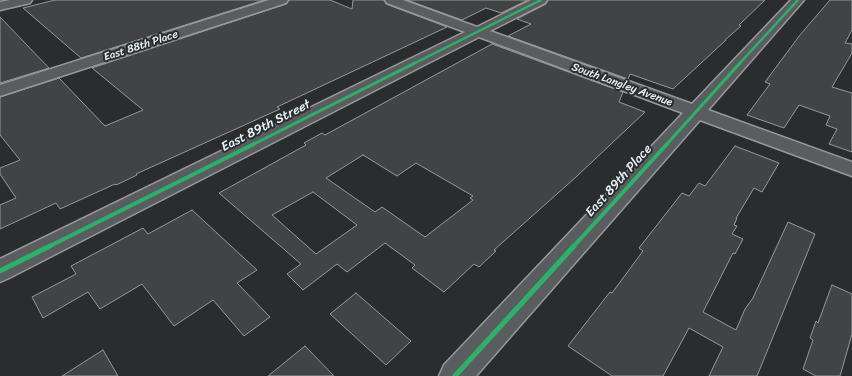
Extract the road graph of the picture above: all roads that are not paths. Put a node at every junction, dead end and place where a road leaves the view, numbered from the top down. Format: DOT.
graph roads {
  1 [pos="26,0"];
  2 [pos="282,0"];
  3 [pos="391,0"];
  4 [pos="541,0"];
  5 [pos="798,0"];
  6 [pos="0,6"];
  7 [pos="478,32"];
  8 [pos="0,91"];
  9 [pos="695,112"];
  10 [pos="852,169"];
  11 [pos="0,271"];
  12 [pos="455,376"];
  1 -- 6 [label="street"];
  2 -- 8 [label="street, East 88th Place"];
  3 -- 7 [label="street, South Langley Avenue"];
  4 -- 7 [label="street, East 89th Street"];
  5 -- 9 [label="street, East 89th Place"];
  7 -- 9 [label="street, South Langley Avenue"];
  7 -- 11 [label="street, East 89th Street"];
  9 -- 10 [label="street, South Langley Avenue"];
  9 -- 12 [label="street, East 89th Place"];
}
